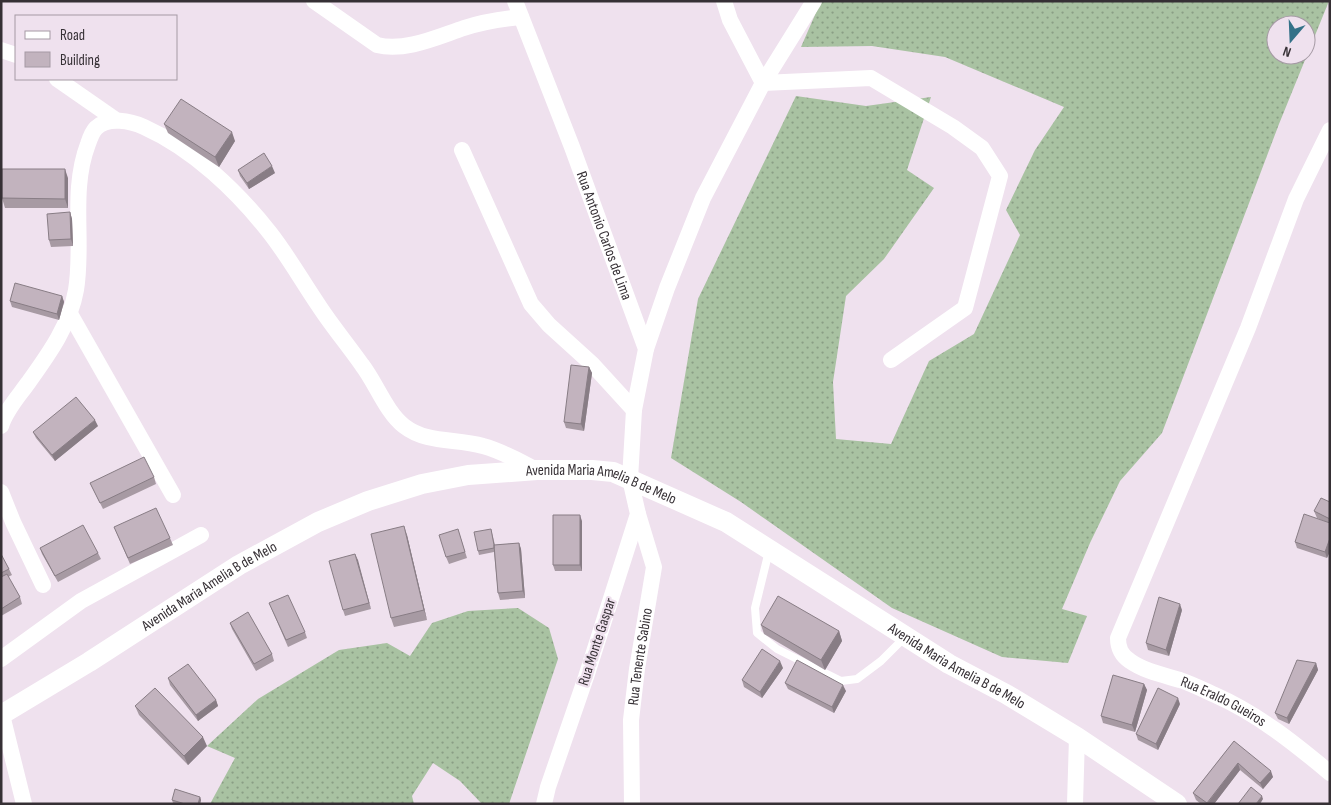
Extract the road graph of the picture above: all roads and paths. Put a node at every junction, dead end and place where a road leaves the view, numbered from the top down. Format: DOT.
graph roads {
  1 [pos="314,1"];
  2 [pos="515,1"];
  3 [pos="724,1"];
  4 [pos="814,1"];
  5 [pos="521,17"];
  6 [pos="1,50"];
  7 [pos="15,55"];
  8 [pos="58,80"];
  9 [pos="763,83"];
  10 [pos="116,120"];
  11 [pos="1330,130"];
  12 [pos="462,150"];
  13 [pos="70,312"];
  14 [pos="646,349"];
  15 [pos="891,360"];
  16 [pos="634,410"];
  17 [pos="1,426"];
  18 [pos="537,470"];
  19 [pos="630,479"];
  20 [pos="1,492"];
  21 [pos="173,495"];
  22 [pos="638,514"];
  23 [pos="201,535"];
  24 [pos="770,550"];
  25 [pos="43,585"];
  26 [pos="907,635"];
  27 [pos="1,659"];
  28 [pos="2,715"];
  29 [pos="1077,737"];
  30 [pos="1330,773"];
  31 [pos="24,804"];
  32 [pos="544,804"];
  33 [pos="632,804"];
  34 [pos="1075,804"];
  35 [pos="1177,804"];
  1 -- 5 [label="street"];
  2 -- 5 [label="street, Rua Antonio Carlos de Lima"];
  3 -- 9 [label="street"];
  4 -- 9 [label="street"];
  5 -- 14 [label="street, Rua Antonio Carlos de Lima"];
  6 -- 7 [label="street"];
  8 -- 10 [label="street"];
  9 -- 14 [label="street"];
  9 -- 15 [label="street"];
  10 -- 13 [label="street"];
  10 -- 18 [label="street"];
  11 -- 30 [label="street, Rua Eraldo Gueiros"];
  12 -- 16 [label="street"];
  13 -- 17 [label="street"];
  13 -- 21 [label="street"];
  14 -- 16 [label="street"];
  16 -- 19 [label="street"];
  18 -- 19 [label="street, Avenida Maria Amelia B de Melo"];
  18 -- 28 [label="street, Avenida Maria Amelia B de Melo"];
  19 -- 22 [label="street"];
  19 -- 24 [label="street, Avenida Maria Amelia B de Melo"];
  20 -- 25 [label="street"];
  22 -- 32 [label="street, Rua Monte Gaspar"];
  22 -- 33 [label="street, Rua Tenente Sabino"];
  23 -- 27 [label="street"];
  24 -- 26 [label="street, Avenida Maria Amelia B de Melo"];
  24 -- 26 [label="lane"];
  26 -- 29 [label="street, Avenida Maria Amelia B de Melo"];
  28 -- 31 [label="street"];
  29 -- 34 [label="street"];
  29 -- 35 [label="street, Avenida Maria Amelia B de Melo"];
}
